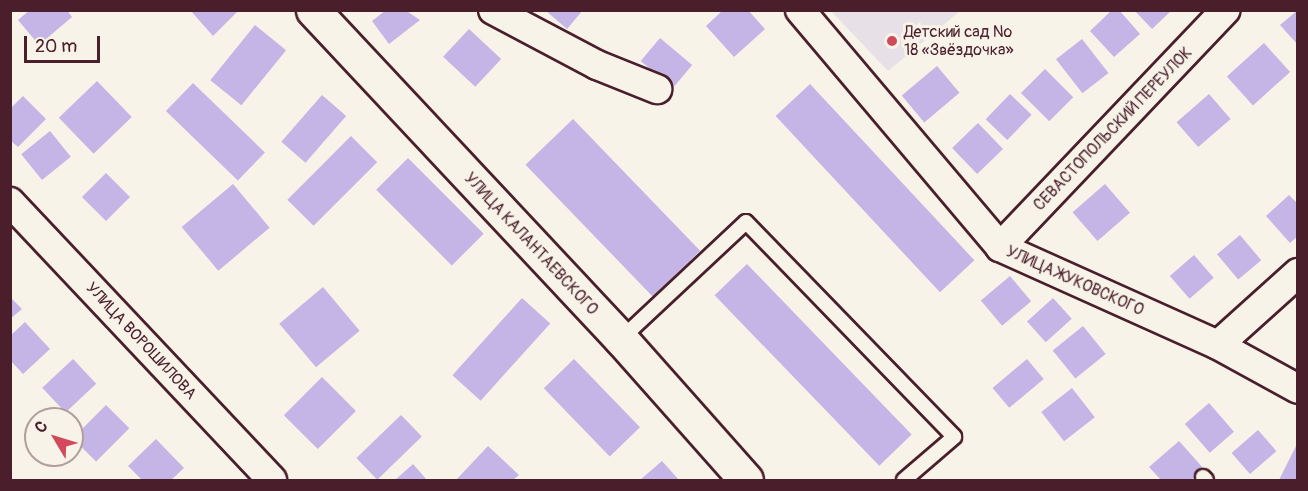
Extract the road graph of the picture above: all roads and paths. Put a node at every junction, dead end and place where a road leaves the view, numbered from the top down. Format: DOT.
graph roads {
  1 [pos="312,10"];
  2 [pos="493,10"];
  3 [pos="800,10"];
  4 [pos="1226,10"];
  5 [pos="657,88"];
  6 [pos="10,202"];
  7 [pos="1000,247"];
  8 [pos="1298,273"];
  9 [pos="621,339"];
  10 [pos="1218,345"];
  11 [pos="1298,389"];
  12 [pos="272,480"];
  13 [pos="746,480"];
  14 [pos="904,480"];
  1 -- 9 [label="street, УЛИЦА КАЛАНТАЕВСКОГО"];
  2 -- 5 [label="street"];
  3 -- 7 [label="street, УЛИЦА ЖУКОВСКОГО"];
  4 -- 7 [label="street, СЕВАСТОПОЛЬСКИЙ ПЕРЕУЛОК"];
  6 -- 12 [label="street, УЛИЦА ВОРОШИЛОВА"];
  7 -- 10 [label="street, УЛИЦА ЖУКОВСКОГО"];
  8 -- 10 [label="street"];
  9 -- 13 [label="street, УЛИЦА КАЛАНТАЕВСКОГО"];
  9 -- 14 [label="lane"];
  10 -- 11 [label="street, УЛИЦА ЖУКОВСКОГО"];
}
